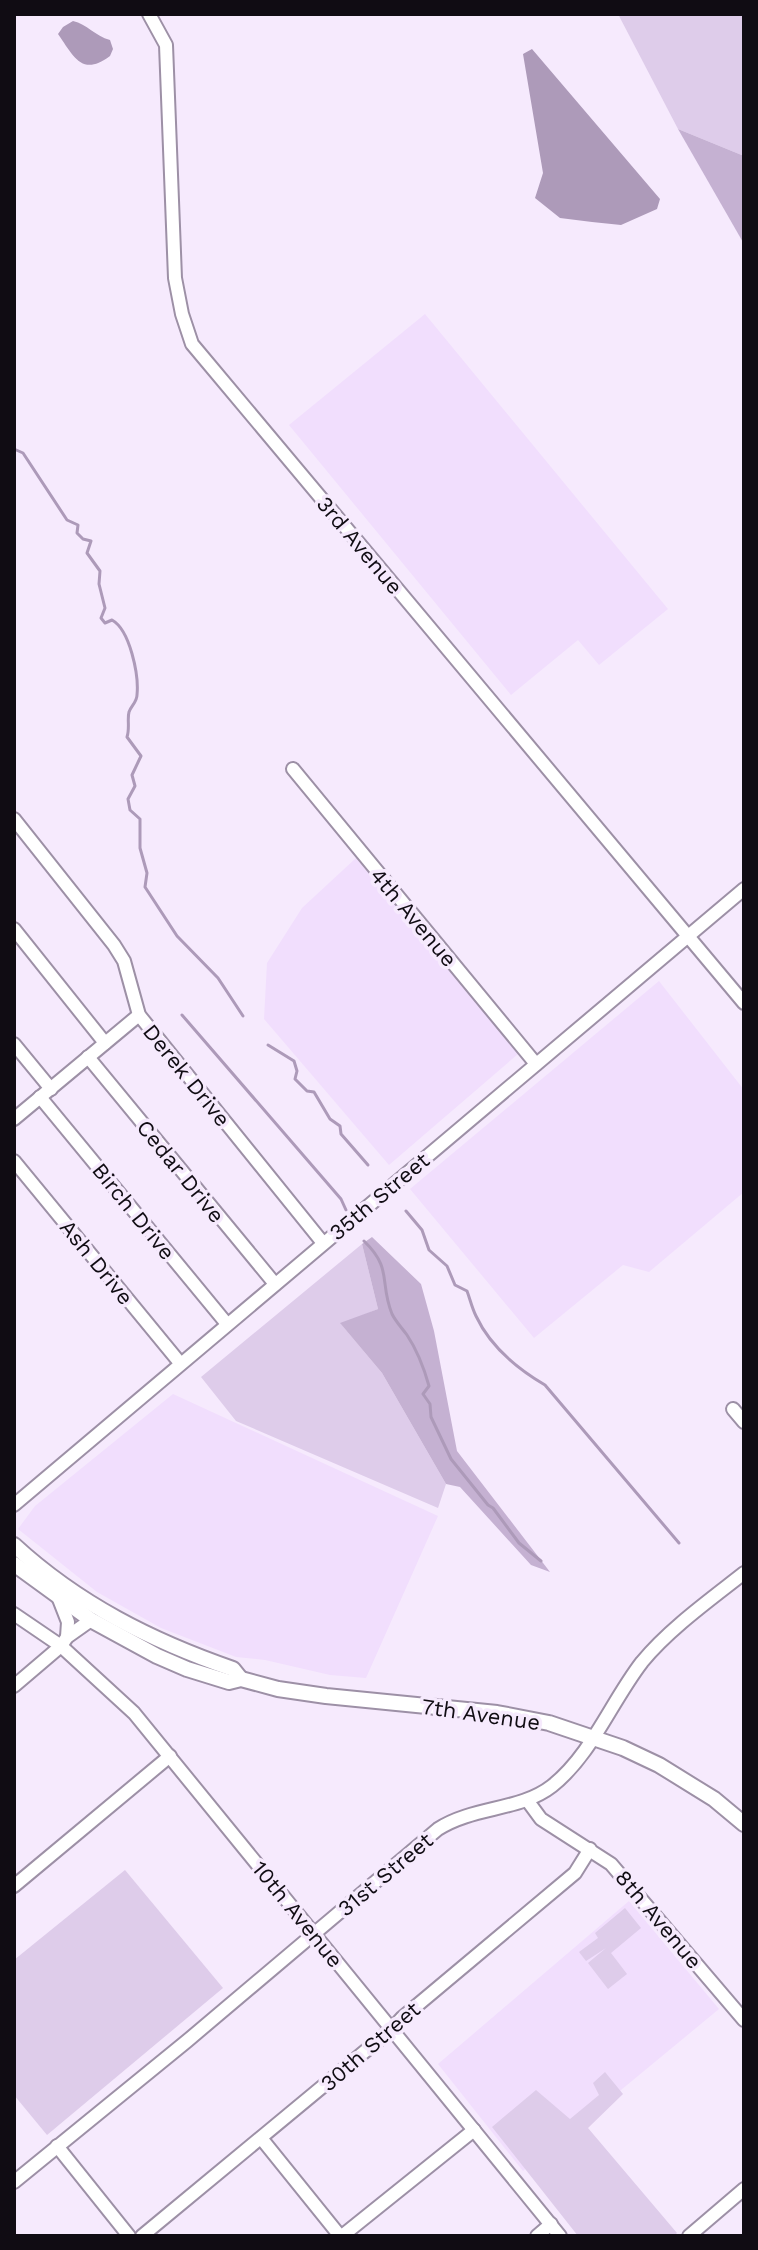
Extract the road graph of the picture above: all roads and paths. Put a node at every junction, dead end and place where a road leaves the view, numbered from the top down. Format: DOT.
graph roads {
  1 [pos="149,14"];
  2 [pos="293,769"];
  3 [pos="14,819"];
  4 [pos="744,889"];
  5 [pos="14,929"];
  6 [pos="689,936"];
  7 [pos="744,1003"];
  8 [pos="139,1015"];
  9 [pos="105,1043"];
  10 [pos="14,1044"];
  11 [pos="88,1057"];
  12 [pos="536,1064"];
  13 [pos="46,1093"];
  14 [pos="14,1119"];
  15 [pos="14,1161"];
  16 [pos="323,1243"];
  17 [pos="275,1284"];
  18 [pos="227,1324"];
  19 [pos="180,1363"];
  20 [pos="733,1409"];
  21 [pos="744,1422"];
  22 [pos="14,1505"];
  23 [pos="14,1545"];
  24 [pos="14,1564"];
  25 [pos="744,1573"];
  26 [pos="59,1599"];
  27 [pos="14,1614"];
  28 [pos="91,1620"];
  29 [pos="64,1642"];
  30 [pos="241,1679"];
  31 [pos="14,1686"];
  32 [pos="592,1737"];
  33 [pos="170,1756"];
  34 [pos="545,1790"];
  35 [pos="527,1800"];
  36 [pos="744,1824"];
  37 [pos="554,1828"];
  38 [pos="590,1849"];
  39 [pos="14,1886"];
  40 [pos="314,1932"];
  41 [pos="744,2020"];
  42 [pos="392,2029"];
  43 [pos="474,2130"];
  44 [pos="261,2138"];
  45 [pos="57,2146"];
  46 [pos="14,2182"];
  47 [pos="744,2189"];
  48 [pos="551,2224"];
  49 [pos="129,2236"];
  50 [pos="142,2236"];
  51 [pos="341,2236"];
  52 [pos="537,2236"];
  53 [pos="560,2236"];
  54 [pos="689,2236"];
  1 -- 6 [label="street, 3rd Avenue"];
  2 -- 12 [label="street, 4th Avenue"];
  3 -- 8 [label="street, Derek Drive"];
  4 -- 6 [label="street, 35th Street"];
  5 -- 9 [label="street"];
  6 -- 7 [label="street, 3rd Avenue"];
  6 -- 12 [label="street, 35th Street"];
  8 -- 9 [label="street"];
  8 -- 16 [label="street, Derek Drive"];
  9 -- 11 [label="street"];
  10 -- 13 [label="street, Birch Drive"];
  11 -- 13 [label="street"];
  11 -- 17 [label="street, Cedar Drive"];
  12 -- 16 [label="street, 35th Street"];
  13 -- 14 [label="street"];
  13 -- 18 [label="street, Birch Drive"];
  15 -- 19 [label="street, Ash Drive"];
  16 -- 17 [label="street, 35th Street"];
  17 -- 18 [label="street, 35th Street"];
  18 -- 19 [label="street, 35th Street"];
  19 -- 22 [label="street, 35th Street"];
  20 -- 21 [label="street"];
  23 -- 30 [label="main road, 7th Avenue"];
  24 -- 26 [label="main road, 7th Avenue"];
  25 -- 32 [label="street, 31st Street"];
  26 -- 28 [label="main road, 7th Avenue"];
  26 -- 29 [label="street"];
  27 -- 29 [label="street, 10th Avenue"];
  28 -- 29 [label="street"];
  28 -- 30 [label="main road, 7th Avenue"];
  29 -- 31 [label="street"];
  29 -- 33 [label="street, 10th Avenue"];
  30 -- 32 [label="main road, 7th Avenue"];
  32 -- 34 [label="street, 31st Street"];
  32 -- 36 [label="main road, 7th Avenue"];
  33 -- 39 [label="street"];
  33 -- 40 [label="street, 10th Avenue"];
  34 -- 35 [label="street, 31st Street"];
  34 -- 37 [label="street"];
  35 -- 37 [label="street, 8th Avenue"];
  35 -- 40 [label="street, 31st Street"];
  37 -- 38 [label="street, 8th Avenue"];
  38 -- 41 [label="street, 8th Avenue"];
  38 -- 42 [label="street, 30th Street"];
  40 -- 42 [label="street, 10th Avenue"];
  40 -- 45 [label="street, 31st Street"];
  42 -- 43 [label="street, 10th Avenue"];
  42 -- 44 [label="street, 30th Street"];
  43 -- 48 [label="street, 10th Avenue"];
  43 -- 51 [label="street"];
  44 -- 50 [label="street, 30th Street"];
  44 -- 51 [label="street"];
  45 -- 46 [label="street, 31st Street"];
  45 -- 49 [label="street"];
  47 -- 54 [label="street"];
  48 -- 52 [label="street"];
  48 -- 53 [label="street, 10th Avenue"];
}
